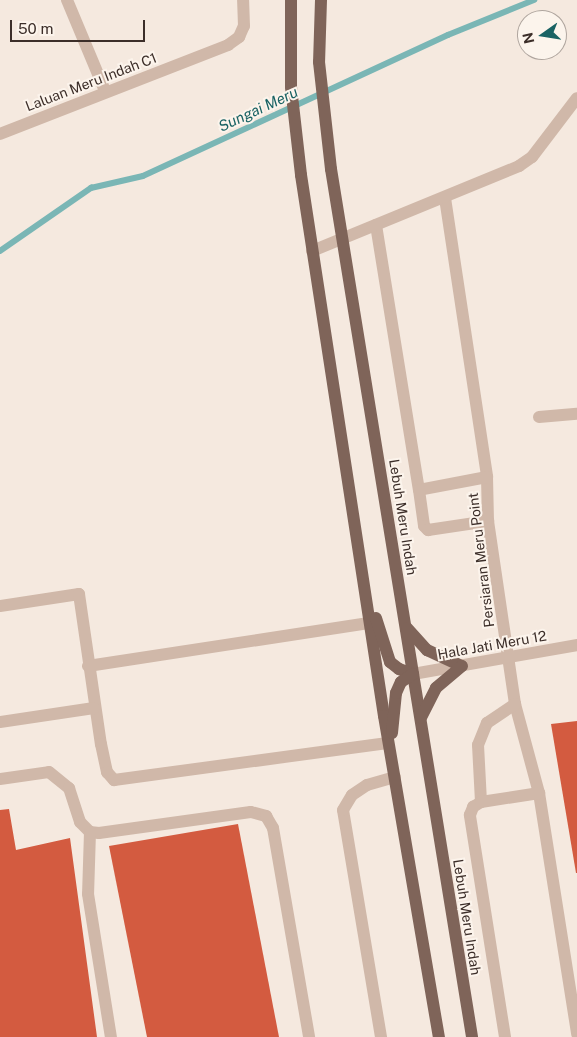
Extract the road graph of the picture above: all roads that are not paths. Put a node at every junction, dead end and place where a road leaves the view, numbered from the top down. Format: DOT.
graph roads {
  1 [pos="67,0"];
  2 [pos="243,0"];
  3 [pos="291,0"];
  4 [pos="321,0"];
  5 [pos="105,91"];
  6 [pos="577,98"];
  7 [pos="0,134"];
  8 [pos="445,198"];
  9 [pos="376,226"];
  10 [pos="342,239"];
  11 [pos="312,251"];
  12 [pos="577,414"];
  13 [pos="539,417"];
  14 [pos="487,478"];
  15 [pos="419,490"];
  16 [pos="488,521"];
  17 [pos="359,554"];
  18 [pos="0,606"];
  19 [pos="369,623"];
  20 [pos="404,625"];
  21 [pos="577,645"];
  22 [pos="509,657"];
  23 [pos="88,666"];
  24 [pos="462,666"];
  25 [pos="413,674"];
  26 [pos="515,704"];
  27 [pos="94,708"];
  28 [pos="420,719"];
  29 [pos="0,722"];
  30 [pos="389,747"];
  31 [pos="394,777"];
  32 [pos="0,779"];
  33 [pos="539,793"];
  34 [pos="481,802"];
  35 [pos="90,832"];
  36 [pos="577,1034"];
  37 [pos="111,1037"];
  38 [pos="309,1037"];
  39 [pos="382,1037"];
  40 [pos="439,1037"];
  41 [pos="472,1037"];
  42 [pos="505,1037"];
  1 -- 5 [label="street"];
  2 -- 5 [label="street, Laluan Meru Indah C1"];
  3 -- 11 [label="main road"];
  4 -- 10 [label="main road, Lebuh Meru Indah"];
  5 -- 7 [label="street, Laluan Meru Indah C1"];
  6 -- 8 [label="street"];
  8 -- 9 [label="street"];
  8 -- 14 [label="street, Persiaran Meru Point"];
  9 -- 10 [label="street"];
  9 -- 15 [label="street"];
  10 -- 11 [label="street"];
  10 -- 20 [label="main road, Lebuh Meru Indah"];
  11 -- 17 [label="main road"];
  12 -- 13 [label="street"];
  14 -- 15 [label="street"];
  14 -- 16 [label="street, Persiaran Meru Point"];
  15 -- 16 [label="street"];
  16 -- 22 [label="street, Persiaran Meru Point"];
  17 -- 19 [label="main road"];
  17 -- 25 [label="main road"];
  18 -- 23 [label="street"];
  19 -- 23 [label="street"];
  19 -- 30 [label="main road"];
  20 -- 24 [label="main road"];
  20 -- 25 [label="main road, Lebuh Meru Indah"];
  21 -- 22 [label="street, Hala Jati Meru 12"];
  22 -- 24 [label="street, Hala Jati Meru 12"];
  22 -- 26 [label="street, Persiaran Meru Point"];
  23 -- 27 [label="street"];
  24 -- 25 [label="street, Hala Jati Meru 12"];
  24 -- 28 [label="main road"];
  25 -- 28 [label="main road, Lebuh Meru Indah"];
  25 -- 30 [label="main road"];
  26 -- 33 [label="street, Persiaran Meru Point"];
  26 -- 34 [label="street"];
  27 -- 29 [label="street"];
  27 -- 30 [label="street"];
  28 -- 41 [label="main road, Lebuh Meru Indah"];
  30 -- 31 [label="main road"];
  31 -- 39 [label="street"];
  31 -- 40 [label="main road"];
  32 -- 35 [label="street"];
  33 -- 34 [label="street"];
  33 -- 36 [label="street, Persiaran Meru Point"];
  34 -- 42 [label="street"];
  35 -- 37 [label="street"];
  35 -- 38 [label="street"];
}
